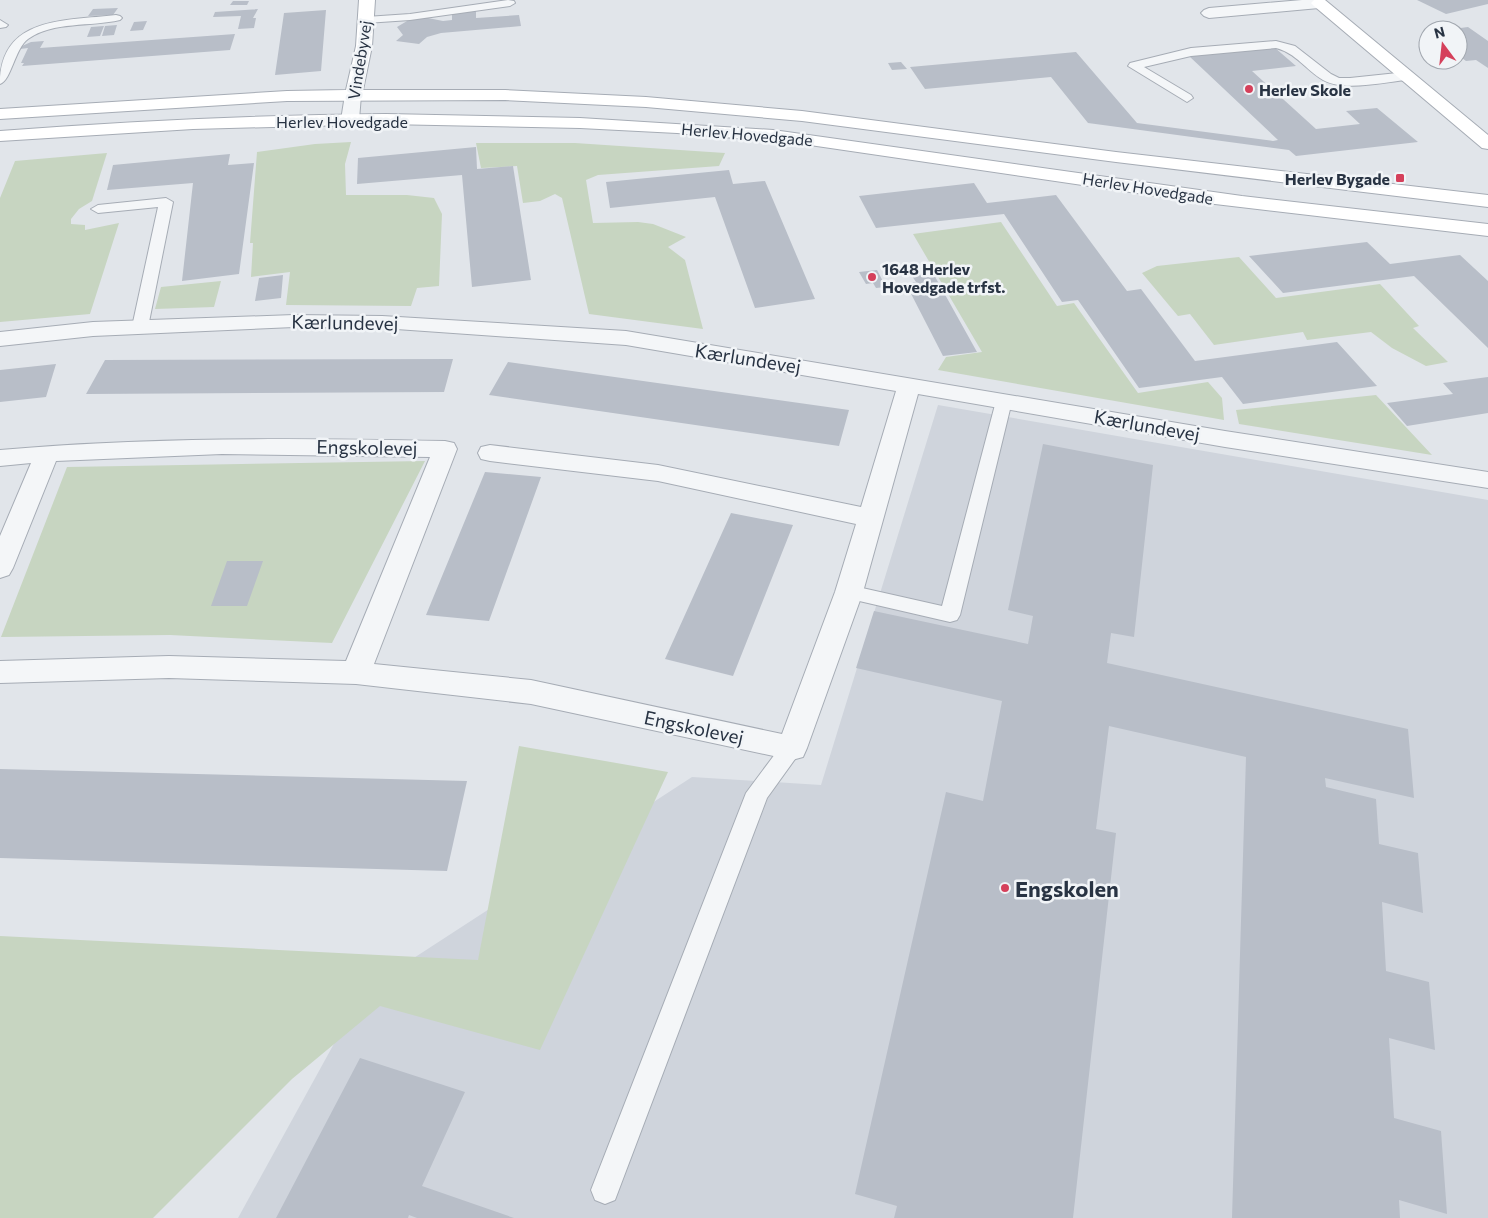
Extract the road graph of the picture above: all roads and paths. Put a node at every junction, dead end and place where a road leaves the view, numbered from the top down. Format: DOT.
graph roads {
  1 [pos="367,0"];
  2 [pos="1324,1"];
  3 [pos="510,3"];
  4 [pos="1209,13"];
  5 [pos="116,18"];
  6 [pos="366,20"];
  7 [pos="1408,76"];
  8 [pos="0,80"];
  9 [pos="353,94"];
  10 [pos="1187,98"];
  11 [pos="0,114"];
  12 [pos="350,120"];
  13 [pos="0,136"];
  14 [pos="1487,142"];
  15 [pos="1488,201"];
  16 [pos="98,209"];
  17 [pos="1488,230"];
  18 [pos="140,327"];
  19 [pos="0,339"];
  20 [pos="908,384"];
  21 [pos="1004,401"];
  22 [pos="47,453"];
  23 [pos="490,453"];
  24 [pos="0,458"];
  25 [pos="1488,480"];
  26 [pos="870,518"];
  27 [pos="0,568"];
  28 [pos="849,592"];
  29 [pos="0,672"];
  30 [pos="356,673"];
  31 [pos="792,748"];
  32 [pos="605,1190"];
  1 -- 6 [label="main road, Vindebyvej"];
  2 -- 4 [label="street"];
  2 -- 7 [label="main road"];
  3 -- 6 [label="lane"];
  5 -- 8 [label="lane"];
  6 -- 9 [label="main road, Vindebyvej"];
  7 -- 10 [label="lane"];
  7 -- 14 [label="main road"];
  9 -- 11 [label="main road, Herlev Hovedgade"];
  9 -- 12 [label="street, Vindebyvej"];
  9 -- 15 [label="main road, Herlev Hovedgade"];
  12 -- 13 [label="main road, Herlev Hovedgade"];
  12 -- 17 [label="main road, Herlev Hovedgade"];
  16 -- 18 [label="lane"];
  18 -- 19 [label="street, Kærlundevej"];
  18 -- 20 [label="street, Kærlundevej"];
  20 -- 21 [label="street, Kærlundevej"];
  20 -- 26 [label="street"];
  21 -- 25 [label="street, Kærlundevej"];
  21 -- 28 [label="lane"];
  22 -- 24 [label="street, Engskolevej"];
  22 -- 27 [label="street"];
  22 -- 30 [label="street, Engskolevej"];
  23 -- 26 [label="street"];
  26 -- 28 [label="street"];
  28 -- 31 [label="street"];
  29 -- 30 [label="street, Engskolevej"];
  30 -- 31 [label="street, Engskolevej"];
  31 -- 32 [label="lane"];
}
